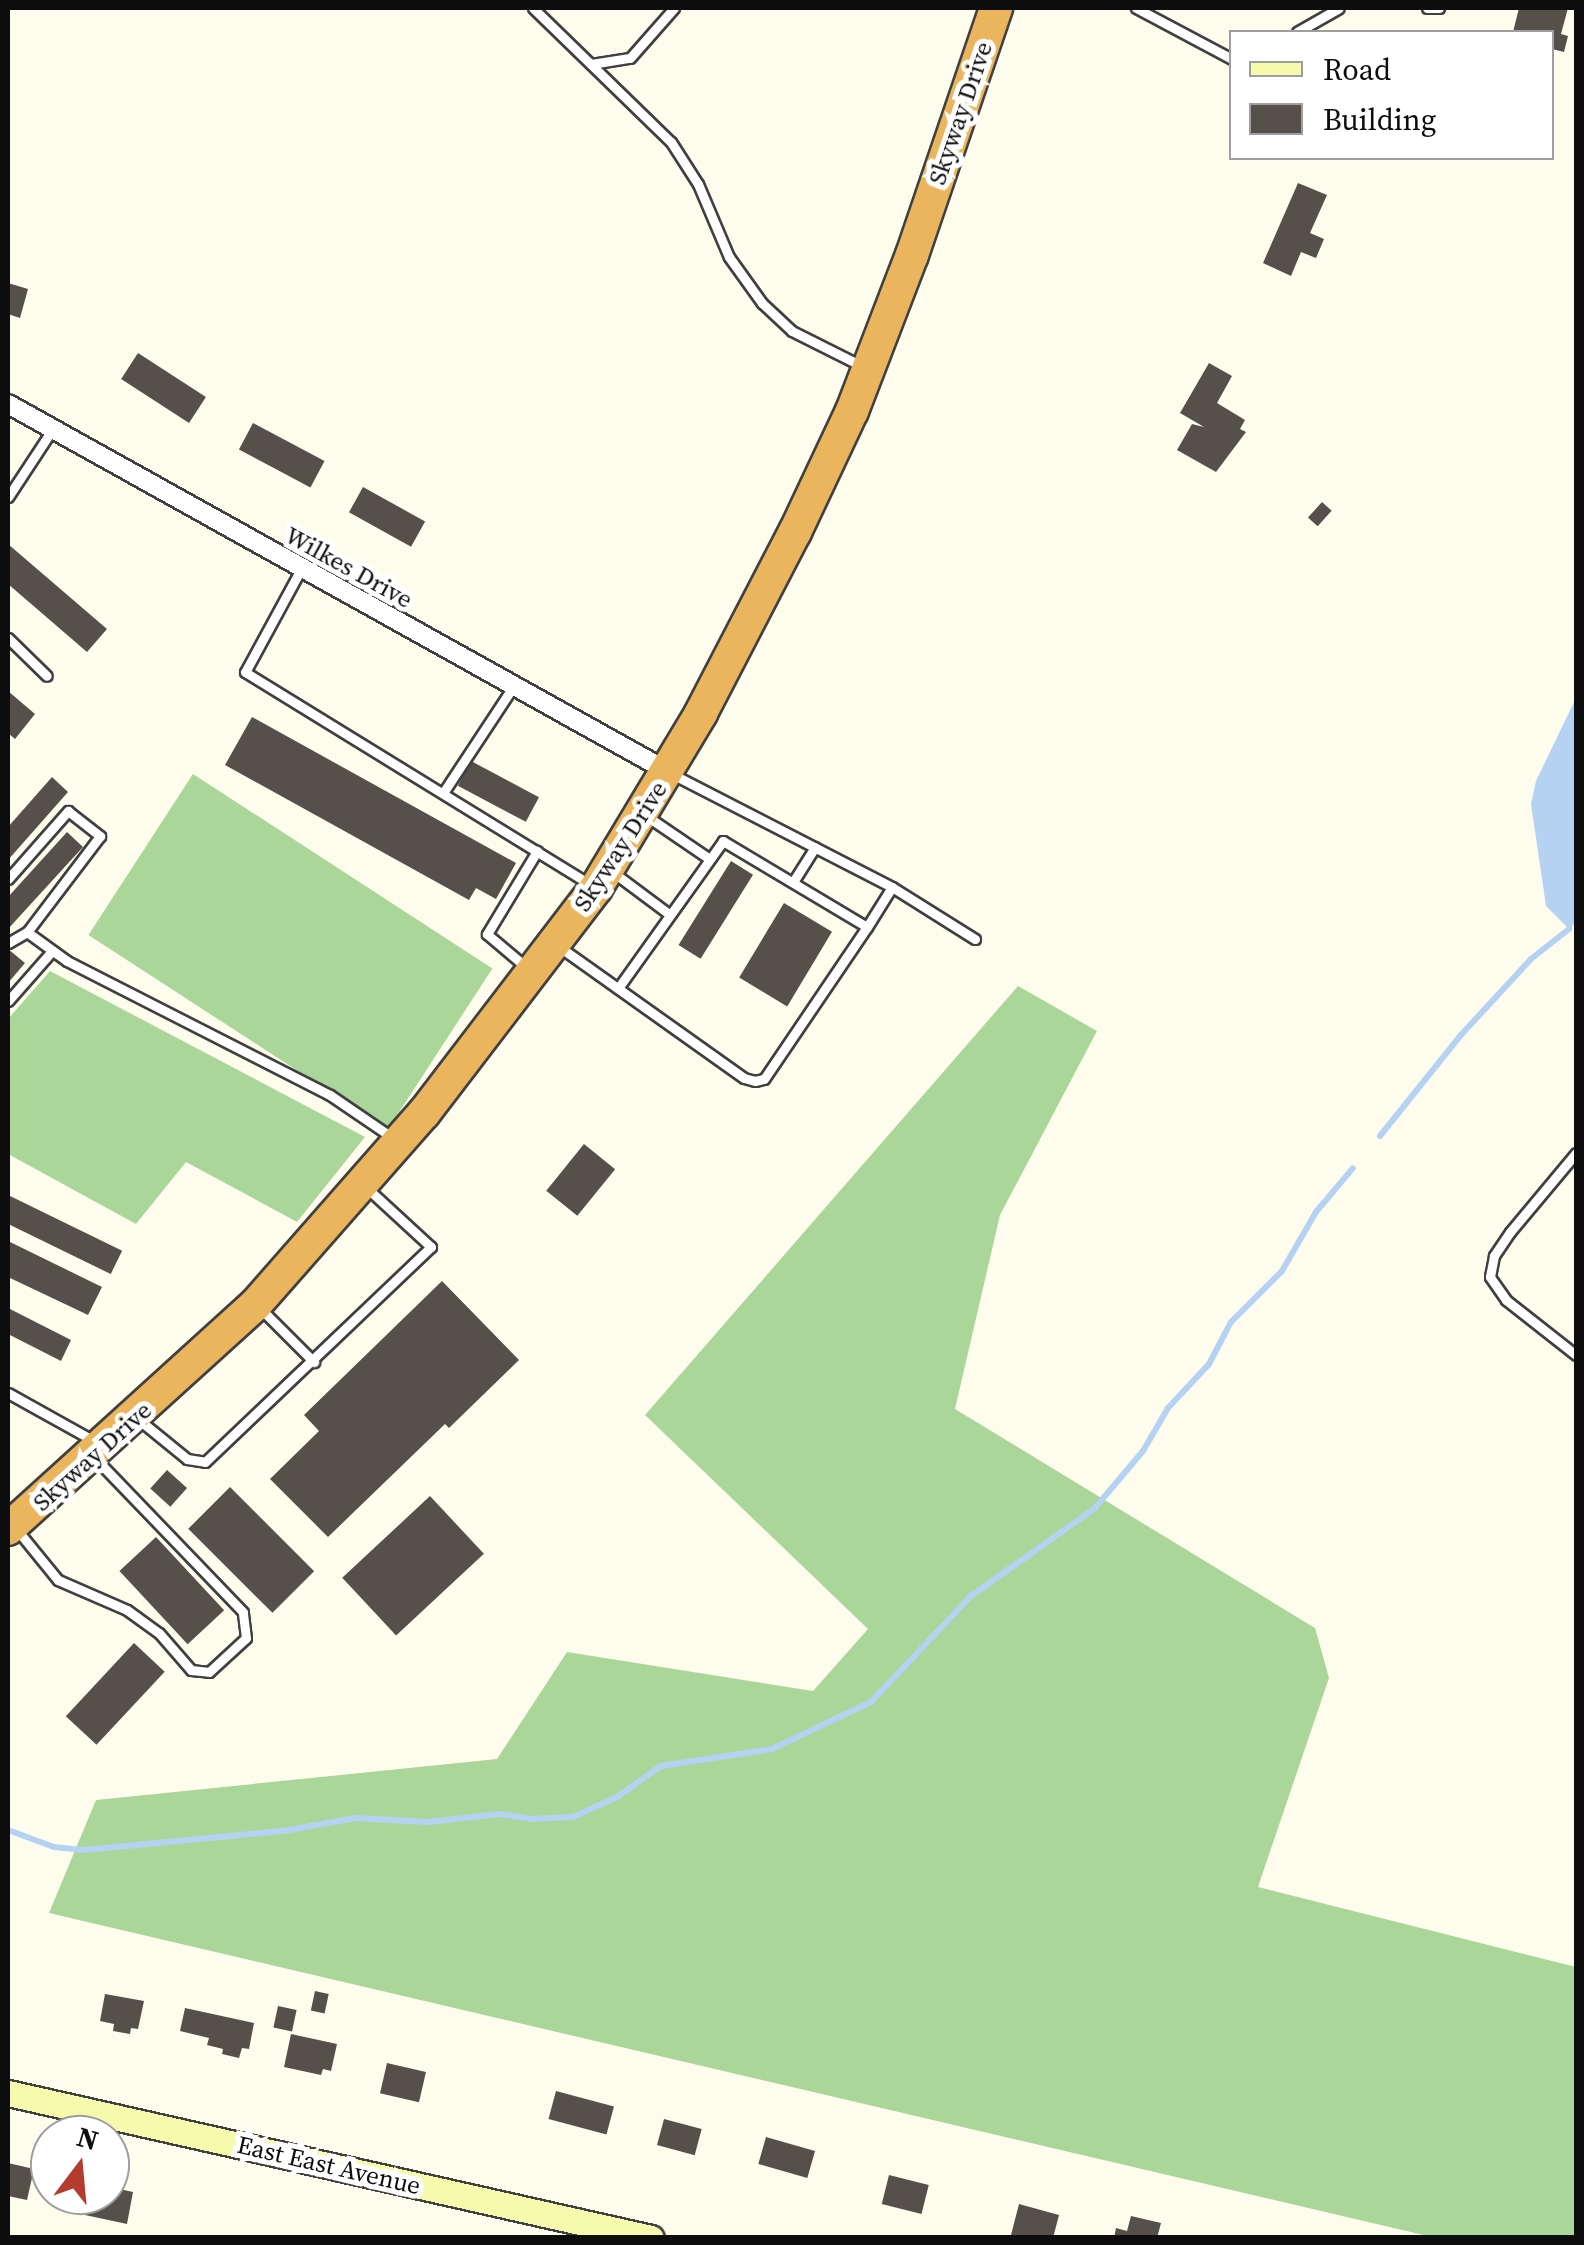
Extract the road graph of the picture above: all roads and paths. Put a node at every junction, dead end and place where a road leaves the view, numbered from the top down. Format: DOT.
graph roads {
  1 [pos="533,8"];
  2 [pos="674,8"];
  3 [pos="996,8"];
  4 [pos="1136,8"];
  5 [pos="1339,8"];
  6 [pos="1427,8"];
  7 [pos="1439,8"];
  8 [pos="1301,30"];
  9 [pos="1229,57"];
  10 [pos="591,64"];
  11 [pos="869,370"];
  12 [pos="8,404"];
  13 [pos="52,430"];
  14 [pos="8,496"];
  15 [pos="301,569"];
  16 [pos="8,638"];
  17 [pos="48,676"];
  18 [pos="513,687"];
  19 [pos="668,771"];
  20 [pos="443,793"];
  21 [pos="643,813"];
  22 [pos="814,847"];
  23 [pos="537,851"];
  24 [pos="708,858"];
  25 [pos="602,878"];
  26 [pos="8,879"];
  27 [pos="793,882"];
  28 [pos="892,888"];
  29 [pos="670,914"];
  30 [pos="867,927"];
  31 [pos="26,932"];
  32 [pos="975,939"];
  33 [pos="8,944"];
  34 [pos="555,944"];
  35 [pos="52,951"];
  36 [pos="532,972"];
  37 [pos="618,988"];
  38 [pos="8,1001"];
  39 [pos="399,1142"];
  40 [pos="1576,1152"];
  41 [pos="364,1185"];
  42 [pos="256,1304"];
  43 [pos="1576,1355"];
  44 [pos="314,1362"];
  45 [pos="8,1393"];
  46 [pos="136,1417"];
  47 [pos="98,1451"];
  48 [pos="10,1527"];
  49 [pos="8,2093"];
  50 [pos="651,2238"];
  1 -- 10 [label="lane"];
  2 -- 10 [label="lane"];
  3 -- 11 [label="highway, Skyway Drive"];
  4 -- 9 [label="lane"];
  5 -- 8 [label="lane"];
  6 -- 7 [label="lane"];
  10 -- 11 [label="lane"];
  11 -- 19 [label="highway, Skyway Drive"];
  12 -- 13 [label="street, Wilkes Drive"];
  13 -- 14 [label="lane"];
  13 -- 15 [label="street, Wilkes Drive"];
  15 -- 18 [label="street, Wilkes Drive"];
  15 -- 20 [label="lane"];
  16 -- 17 [label="lane"];
  18 -- 19 [label="street, Wilkes Drive"];
  18 -- 20 [label="lane"];
  19 -- 21 [label="highway, Skyway Drive"];
  19 -- 22 [label="lane"];
  20 -- 23 [label="lane"];
  21 -- 24 [label="lane"];
  21 -- 25 [label="highway, Skyway Drive"];
  22 -- 27 [label="lane"];
  22 -- 28 [label="lane"];
  23 -- 25 [label="lane"];
  23 -- 36 [label="lane"];
  24 -- 27 [label="lane"];
  24 -- 29 [label="lane"];
  25 -- 29 [label="lane"];
  25 -- 34 [label="highway, Skyway Drive"];
  26 -- 31 [label="lane"];
  27 -- 30 [label="lane"];
  28 -- 30 [label="lane"];
  28 -- 32 [label="lane"];
  29 -- 37 [label="lane"];
  30 -- 37 [label="lane"];
  31 -- 33 [label="lane"];
  31 -- 35 [label="lane"];
  34 -- 36 [label="highway, Skyway Drive"];
  34 -- 37 [label="lane"];
  35 -- 38 [label="lane"];
  35 -- 39 [label="lane"];
  36 -- 39 [label="highway, Skyway Drive"];
  39 -- 41 [label="highway, Skyway Drive"];
  40 -- 43 [label="lane"];
  41 -- 42 [label="highway, Skyway Drive"];
  41 -- 44 [label="lane"];
  42 -- 44 [label="lane"];
  42 -- 46 [label="highway, Skyway Drive"];
  44 -- 46 [label="lane"];
  45 -- 47 [label="lane"];
  46 -- 47 [label="highway, Skyway Drive"];
  47 -- 48 [label="highway, Skyway Drive"];
  47 -- 48 [label="lane"];
  49 -- 50 [label="street, East East Avenue"];
}
